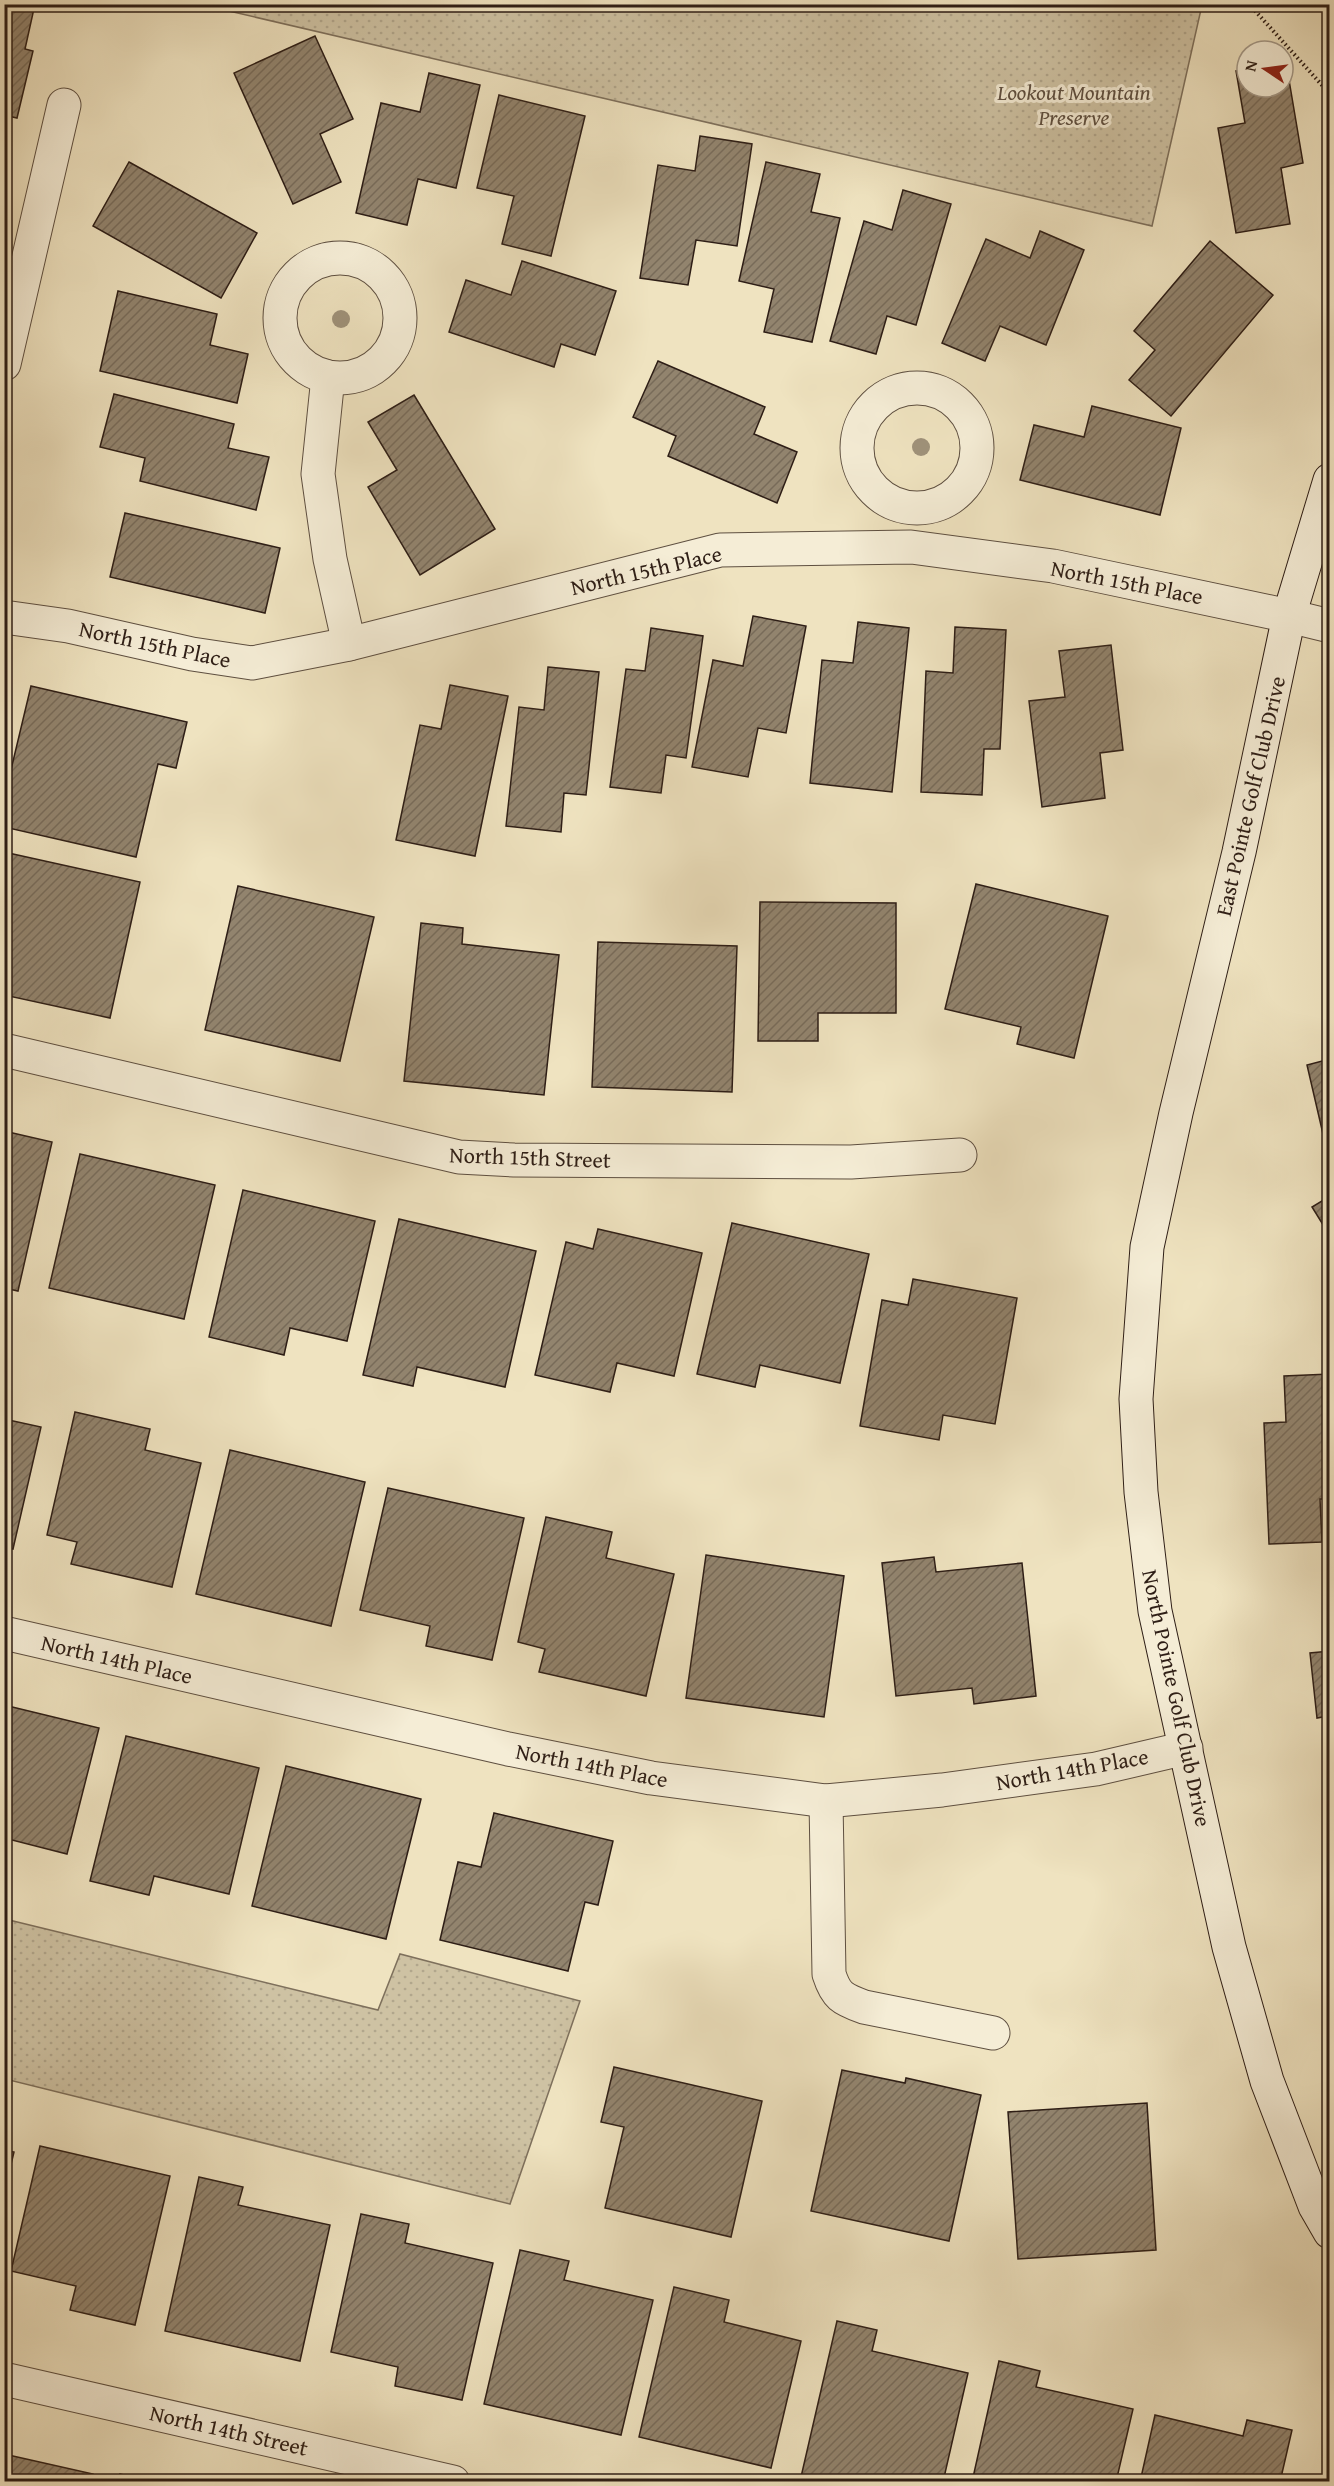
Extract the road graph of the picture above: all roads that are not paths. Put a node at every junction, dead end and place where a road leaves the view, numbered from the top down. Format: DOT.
graph roads {
  1 [pos="64,105"];
  2 [pos="4,364"];
  3 [pos="328,377"];
  4 [pos="1329,480"];
  5 [pos="914,509"];
  6 [pos="911,547"];
  7 [pos="1289,616"];
  8 [pos="4,617"];
  9 [pos="1329,626"];
  10 [pos="349,644"];
  11 [pos="4,1050"];
  12 [pos="1176,1113"];
  13 [pos="960,1155"];
  14 [pos="4,1633"];
  15 [pos="1186,1748"];
  16 [pos="826,1801"];
  17 [pos="993,2033"];
  18 [pos="1329,2232"];
  19 [pos="4,2379"];
  20 [pos="453,2481"];
  1 -- 2 [label="street"];
  3 -- 10 [label="street"];
  4 -- 7 [label="street, East Pointe Golf Club Drive"];
  5 -- 6 [label="street"];
  6 -- 7 [label="street, North 15th Place"];
  6 -- 10 [label="street, North 15th Place"];
  7 -- 9 [label="street, North 15th Place"];
  7 -- 12 [label="street, East Pointe Golf Club Drive"];
  8 -- 10 [label="street, North 15th Place"];
  11 -- 13 [label="street, North 15th Street"];
  12 -- 15 [label="street, North Pointe Golf Club Drive"];
  14 -- 16 [label="street, North 14th Place"];
  15 -- 16 [label="street, North 14th Place"];
  15 -- 18 [label="street, North Pointe Golf Club Drive"];
  16 -- 17 [label="street"];
  19 -- 20 [label="street, North 14th Street"];
}
